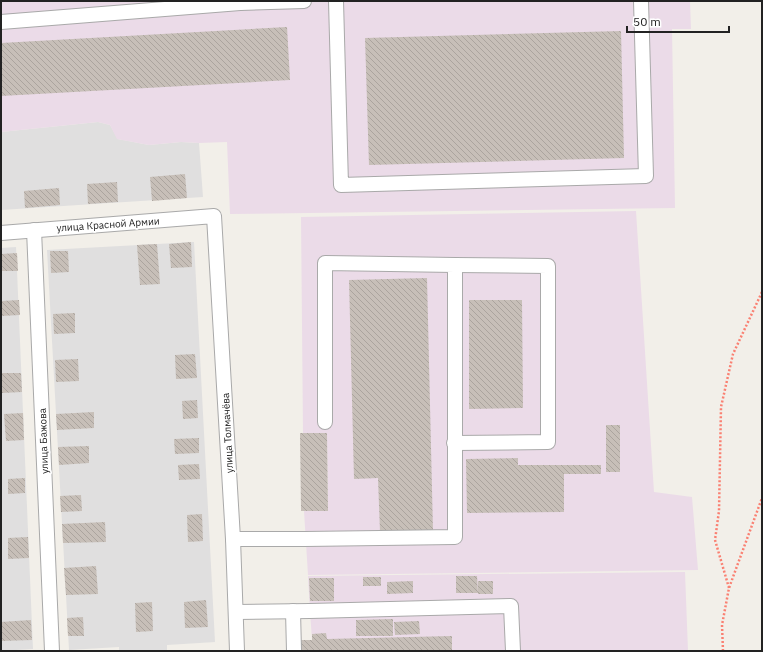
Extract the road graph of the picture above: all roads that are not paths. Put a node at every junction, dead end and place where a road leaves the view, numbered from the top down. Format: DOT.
graph roads {
  1 [pos="304,1"];
  2 [pos="336,1"];
  3 [pos="641,1"];
  4 [pos="240,2"];
  5 [pos="1,22"];
  6 [pos="214,216"];
  7 [pos="34,230"];
  8 [pos="1,233"];
  9 [pos="454,265"];
  10 [pos="325,422"];
  11 [pos="454,443"];
  12 [pos="233,539"];
  13 [pos="293,611"];
  14 [pos="236,612"];
  15 [pos="52,651"];
  16 [pos="238,651"];
  17 [pos="294,651"];
  18 [pos="513,651"];
  1 -- 4 [label="street"];
  2 -- 3 [label="street"];
  4 -- 5 [label="street"];
  6 -- 7 [label="street, улица Красной Армии"];
  6 -- 12 [label="street, улица Толмачёва"];
  7 -- 8 [label="street, улица Красной Армии"];
  7 -- 15 [label="street, улица Бажова"];
  9 -- 10 [label="street"];
  9 -- 11 [label="street"];
  9 -- 11 [label="street"];
  11 -- 12 [label="street"];
  12 -- 14 [label="street, улица Толмачёва"];
  13 -- 14 [label="street"];
  13 -- 17 [label="street"];
  13 -- 18 [label="street"];
  14 -- 16 [label="street, улица Толмачёва"];
}
